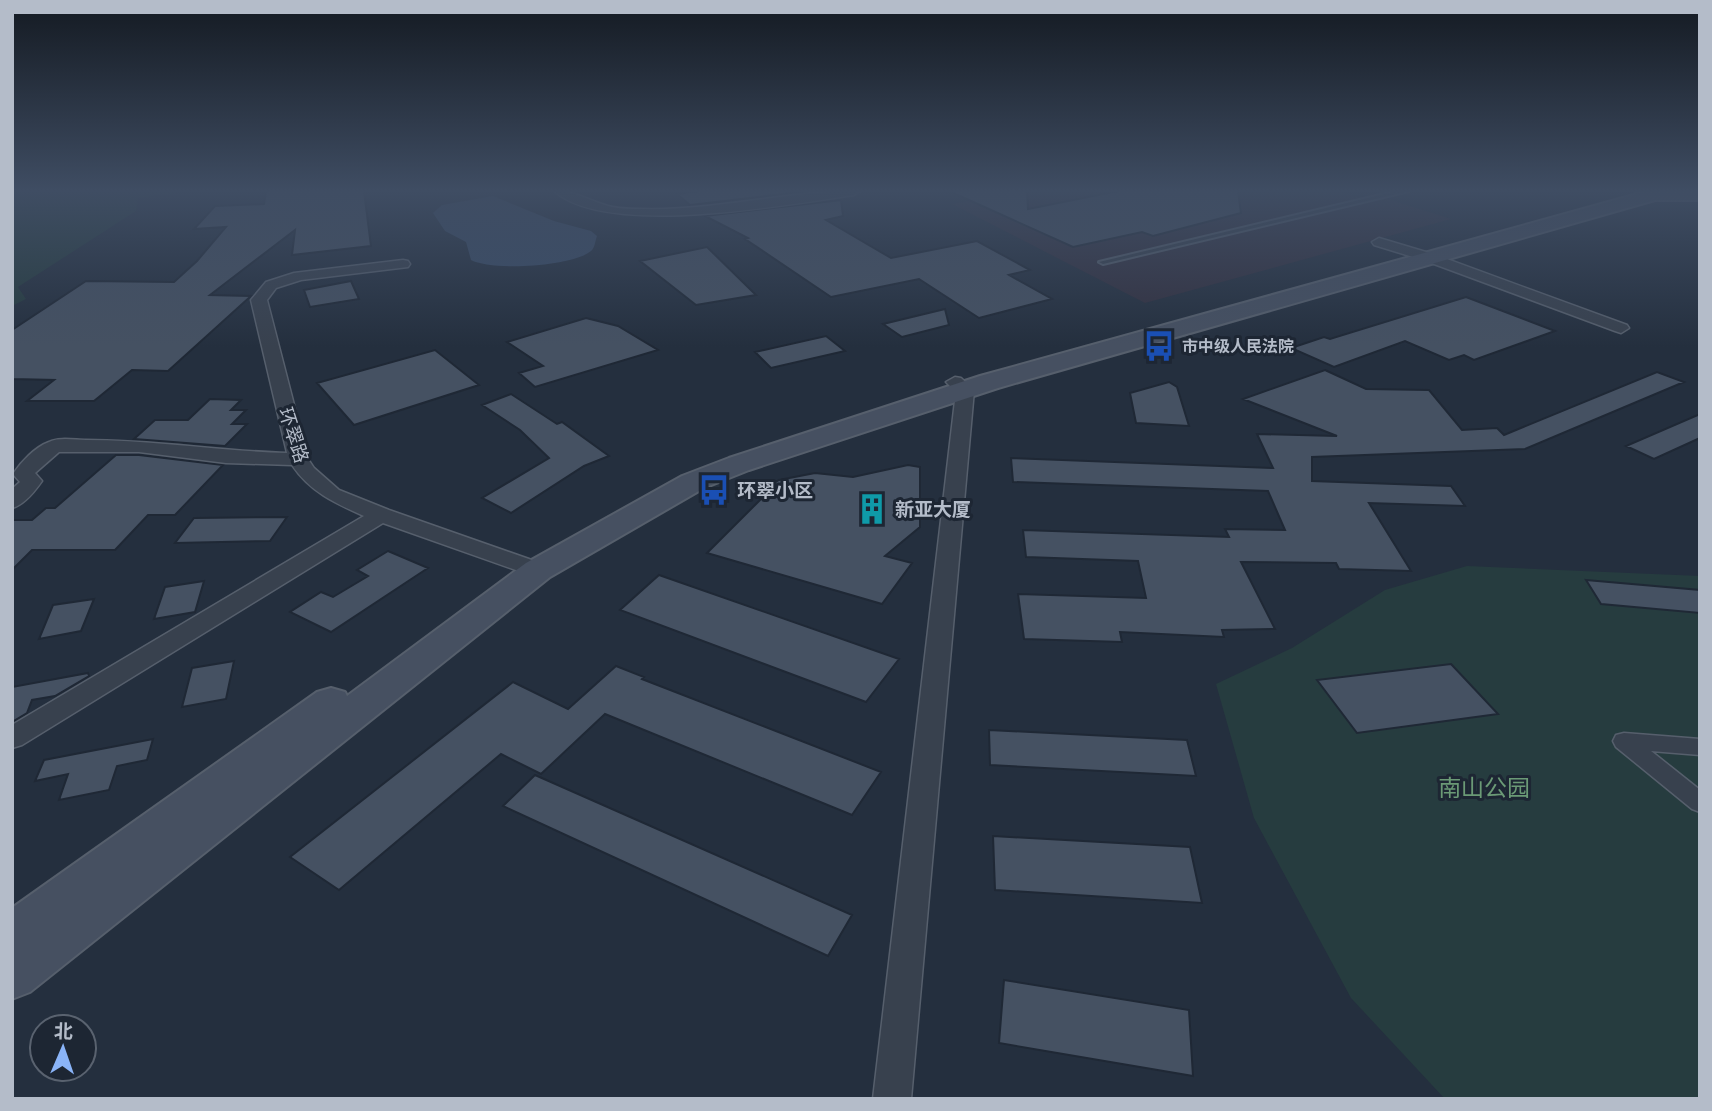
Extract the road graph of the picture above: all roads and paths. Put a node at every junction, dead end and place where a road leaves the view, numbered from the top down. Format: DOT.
graph roads {
  1 [pos="1185,243"];
  2 [pos="1382,243"];
  3 [pos="1463,243"];
  4 [pos="1472,243"];
  5 [pos="1424,256"];
  6 [pos="1103,262"];
  7 [pos="403,264"];
  8 [pos="1621,328"];
  9 [pos="960,386"];
  10 [pos="298,459"];
  11 [pos="12,502"];
  12 [pos="381,515"];
  13 [pos="529,566"];
  14 [pos="12,738"];
  15 [pos="1700,747"];
  16 [pos="1700,803"];
  17 [pos="12,936"];
  18 [pos="12,976"];
  19 [pos="892,1099"];
  1 -- 6 [label="lane"];
  2 -- 5 [label="street"];
  3 -- 5 [label="main road"];
  4 -- 5 [label="main road"];
  5 -- 8 [label="street"];
  5 -- 9 [label="main road"];
  7 -- 10 [label="street, 环翠路"];
  9 -- 13 [label="main road"];
  9 -- 19 [label="street"];
  10 -- 11 [label="street"];
  10 -- 12 [label="street, 环翠路"];
  12 -- 13 [label="street, 环翠路"];
  12 -- 14 [label="street"];
  13 -- 17 [label="main road"];
  13 -- 18 [label="main road"];
  15 -- 16 [label="street"];
}
